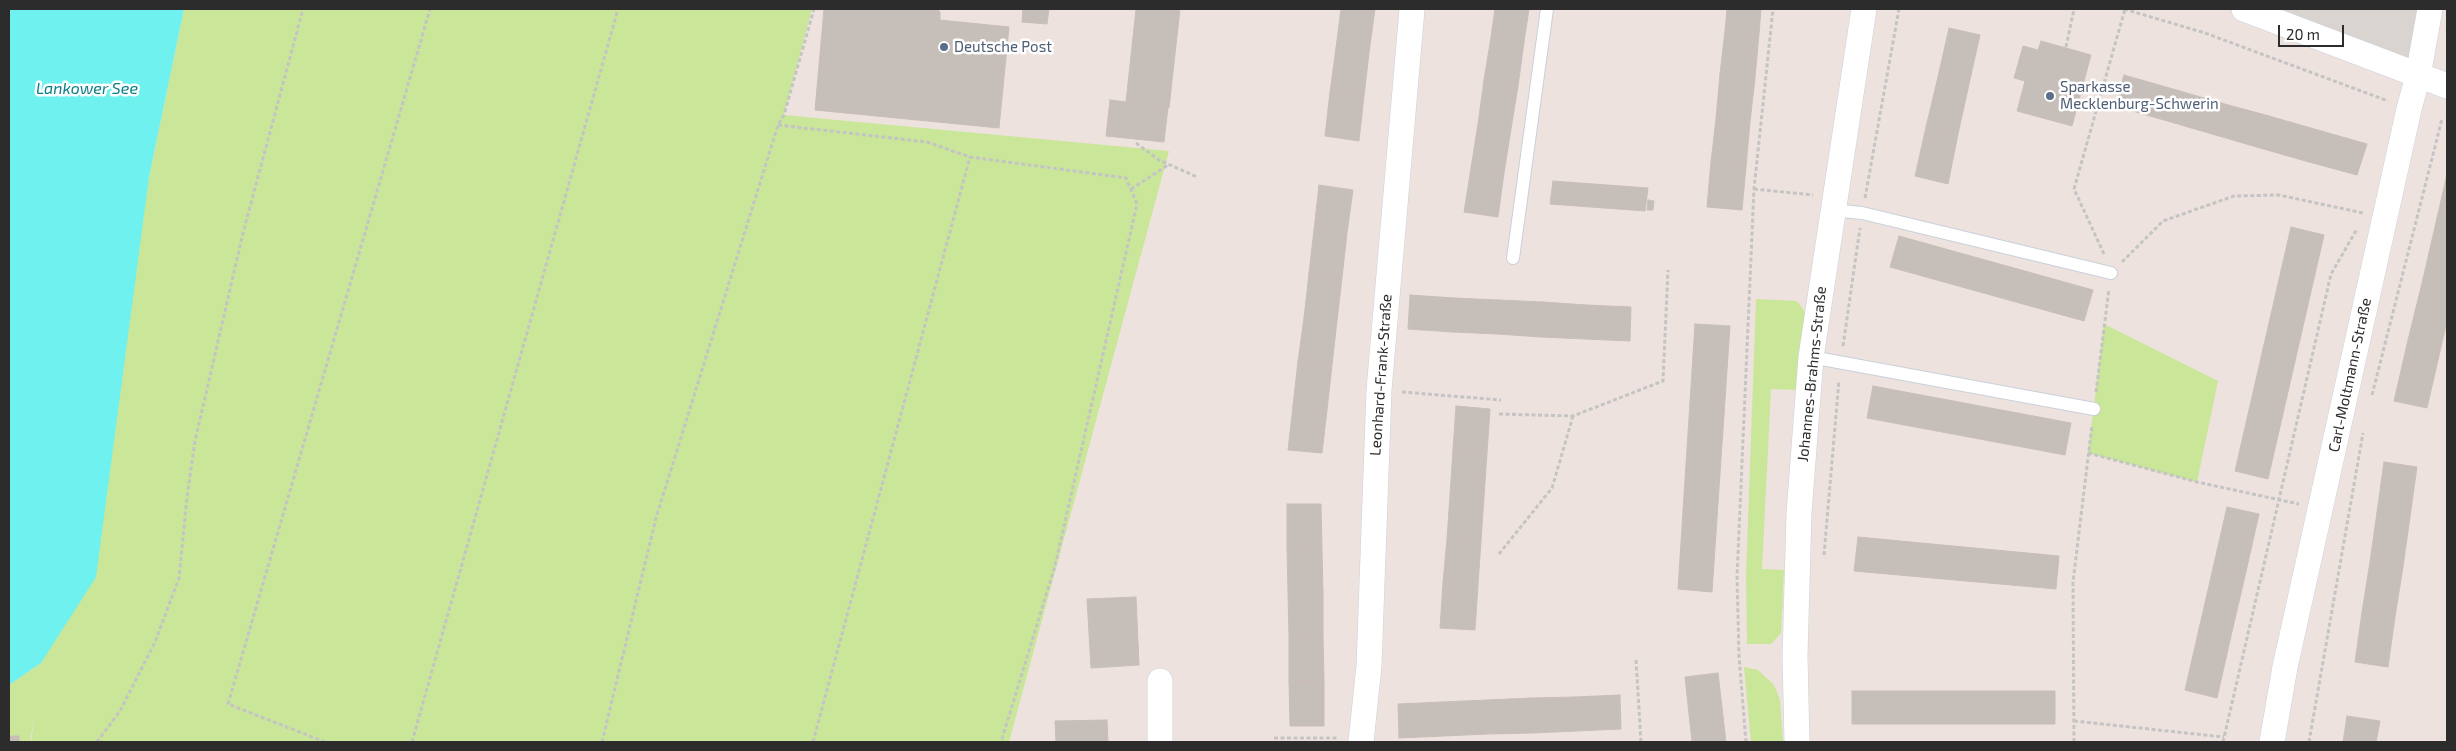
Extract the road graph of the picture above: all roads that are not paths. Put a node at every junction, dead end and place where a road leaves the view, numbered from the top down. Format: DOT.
graph roads {
  1 [pos="1412,9"];
  2 [pos="1547,9"];
  3 [pos="1864,9"];
  4 [pos="2244,9"];
  5 [pos="2430,9"];
  6 [pos="2418,76"];
  7 [pos="2447,86"];
  8 [pos="1833,204"];
  9 [pos="1513,258"];
  10 [pos="2112,273"];
  11 [pos="1812,357"];
  12 [pos="2094,408"];
  13 [pos="1160,681"];
  14 [pos="1361,740"];
  15 [pos="1160,742"];
  16 [pos="1797,742"];
  17 [pos="2272,742"];
  1 -- 14 [label="street, Leonhard-Frank-Straße"];
  2 -- 9 [label="lane"];
  3 -- 8 [label="street, Johannes-Brahms-Straße"];
  4 -- 6 [label="street"];
  5 -- 6 [label="street, Carl-Moltmann-Straße"];
  6 -- 7 [label="street"];
  6 -- 17 [label="street, Carl-Moltmann-Straße"];
  8 -- 10 [label="lane"];
  8 -- 11 [label="street, Johannes-Brahms-Straße"];
  11 -- 12 [label="lane"];
  11 -- 16 [label="street, Johannes-Brahms-Straße"];
  13 -- 15 [label="street"];
}
